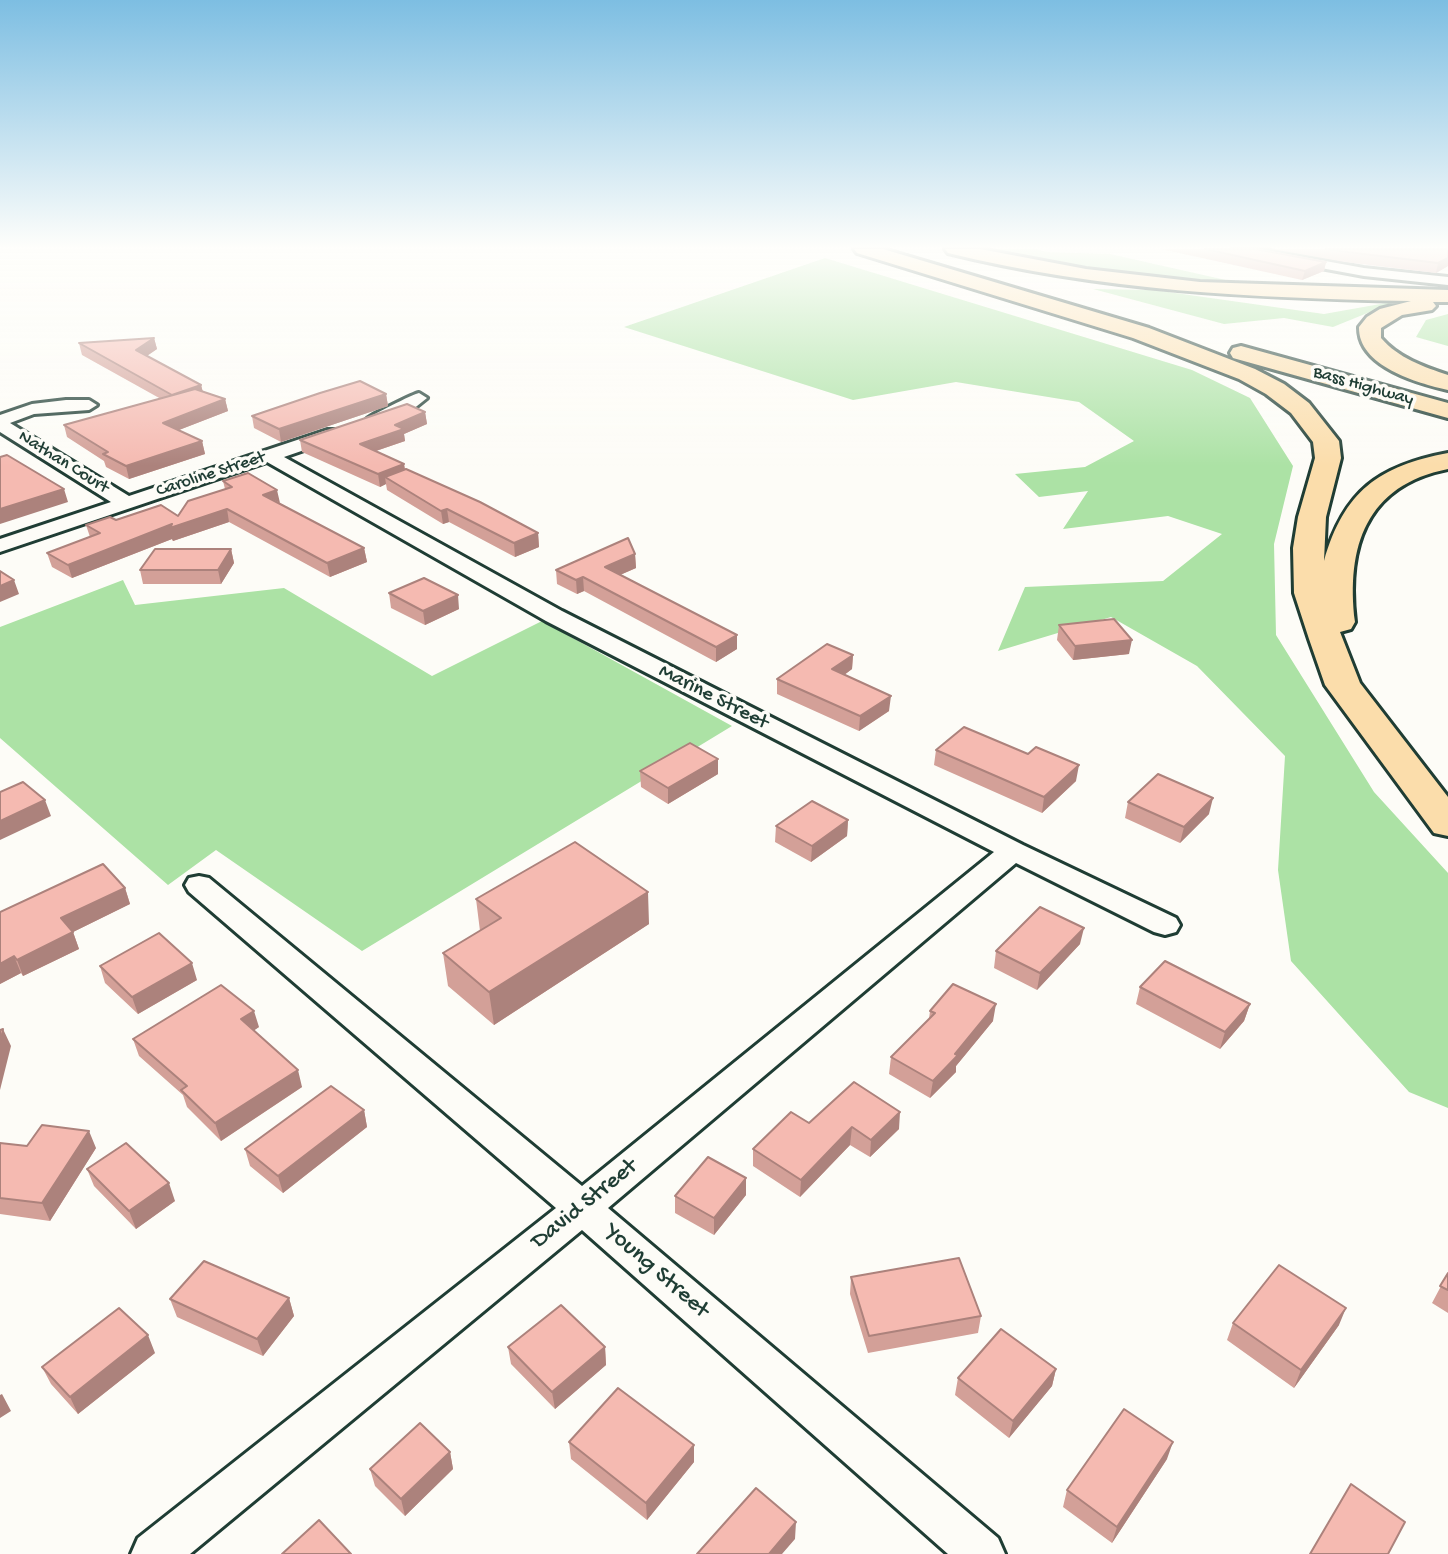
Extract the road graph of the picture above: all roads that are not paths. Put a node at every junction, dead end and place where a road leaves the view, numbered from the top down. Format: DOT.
graph roads {
  1 [pos="1103,322"];
  2 [pos="1130,322"];
  3 [pos="1375,322"];
  4 [pos="1228,337"];
  5 [pos="1448,383"];
  6 [pos="1448,397"];
  7 [pos="419,398"];
  8 [pos="89,405"];
  9 [pos="1448,411"];
  10 [pos="0,423"];
  11 [pos="269,456"];
  12 [pos="1448,461"];
  13 [pos="126,503"];
  14 [pos="0,546"];
  15 [pos="1438,811"];
  16 [pos="1013,851"];
  17 [pos="199,885"];
  18 [pos="1165,925"];
  19 [pos="582,1208"];
  20 [pos="154,1554"];
  21 [pos="982,1554"];
  1 -- 15 [label="highway"];
  2 -- 9 [label="highway, Bass Highway"];
  3 -- 5 [label="highway"];
  4 -- 6 [label="highway, Bass Highway"];
  7 -- 11 [label="street, Caroline Street"];
  8 -- 10 [label="street, Nathan Court"];
  10 -- 13 [label="street, Nathan Court"];
  11 -- 13 [label="street, Caroline Street"];
  11 -- 16 [label="street, Marine Street"];
  12 -- 15 [label="highway"];
  13 -- 14 [label="street, Caroline Street"];
  16 -- 18 [label="street, Marine Street"];
  16 -- 19 [label="street, David Street"];
  17 -- 19 [label="street, Young Street"];
  19 -- 20 [label="street, David Street"];
  19 -- 21 [label="street, Young Street"];
}
